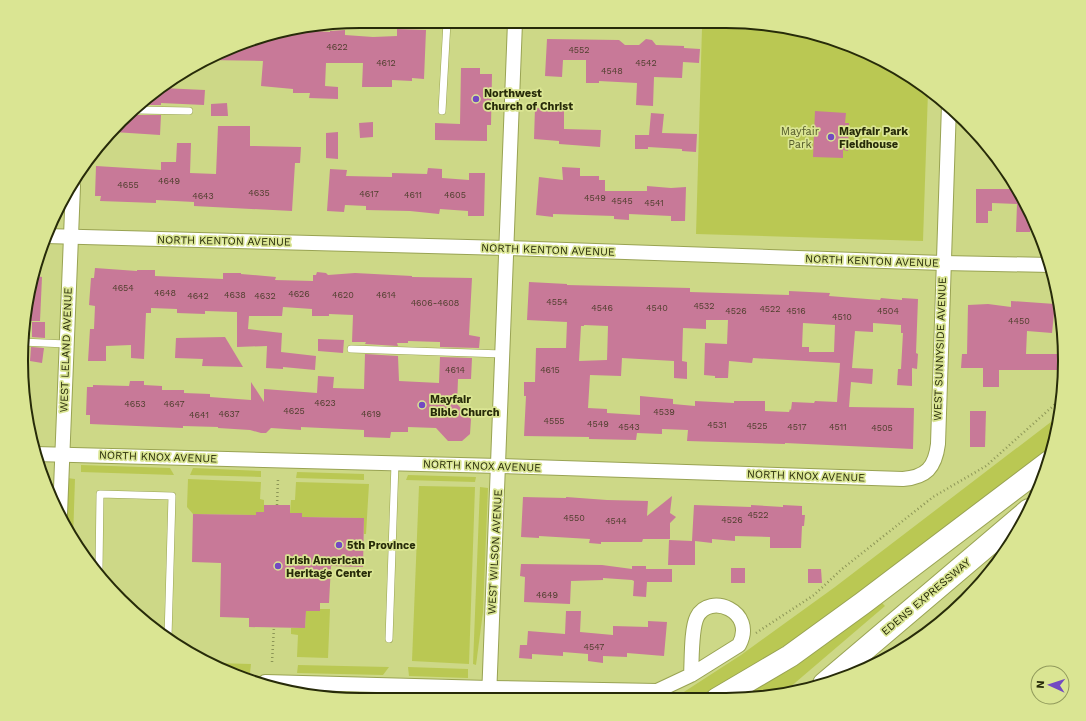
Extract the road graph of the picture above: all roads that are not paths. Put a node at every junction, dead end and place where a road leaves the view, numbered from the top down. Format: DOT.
graph roads {
  1 [pos="447,28"];
  2 [pos="515,28"];
  3 [pos="142,110"];
  4 [pos="189,111"];
  5 [pos="442,111"];
  6 [pos="949,114"];
  7 [pos="72,196"];
  8 [pos="52,236"];
  9 [pos="70,237"];
  10 [pos="506,248"];
  11 [pos="943,263"];
  12 [pos="1044,265"];
  13 [pos="29,342"];
  14 [pos="66,344"];
  15 [pos="351,349"];
  16 [pos="503,354"];
  17 [pos="41,454"];
  18 [pos="62,454"];
  19 [pos="395,463"];
  20 [pos="499,466"];
  21 [pos="1039,470"];
  22 [pos="928,471"];
  23 [pos="60,504"];
  24 [pos="1017,520"];
  25 [pos="99,565"];
  26 [pos="168,631"];
  27 [pos="389,639"];
  28 [pos="836,674"];
  29 [pos="691,675"];
  30 [pos="276,683"];
  31 [pos="489,693"];
  32 [pos="727,693"];
  1 -- 5 [label="lane"];
  2 -- 10 [label="street, WEST WILSON AVENUE"];
  3 -- 4 [label="lane"];
  6 -- 11 [label="street, WEST SUNNYSIDE AVENUE"];
  7 -- 9 [label="street, WEST LELAND AVENUE"];
  8 -- 9 [label="street, NORTH KENTON AVENUE"];
  9 -- 10 [label="street, NORTH KENTON AVENUE"];
  9 -- 14 [label="street, WEST LELAND AVENUE"];
  10 -- 11 [label="street, NORTH KENTON AVENUE"];
  10 -- 16 [label="street, WEST WILSON AVENUE"];
  11 -- 12 [label="street, NORTH KENTON AVENUE"];
  11 -- 22 [label="street, WEST SUNNYSIDE AVENUE"];
  13 -- 14 [label="lane"];
  14 -- 18 [label="street, WEST LELAND AVENUE"];
  15 -- 16 [label="lane"];
  16 -- 20 [label="street, WEST WILSON AVENUE"];
  17 -- 18 [label="street, NORTH KNOX AVENUE"];
  18 -- 19 [label="street, NORTH KNOX AVENUE"];
  18 -- 23 [label="street, WEST LELAND AVENUE"];
  19 -- 20 [label="street, NORTH KNOX AVENUE"];
  19 -- 27 [label="lane"];
  20 -- 22 [label="street, NORTH KNOX AVENUE"];
  20 -- 31 [label="street, WEST WILSON AVENUE"];
  21 -- 32 [label="highway"];
  24 -- 28 [label="highway, EDENS EXPRESSWAY"];
  25 -- 26 [label="lane"];
  29 -- 29 [label="street"];
  29 -- 31 [label="street"];
  30 -- 31 [label="street"];
}
